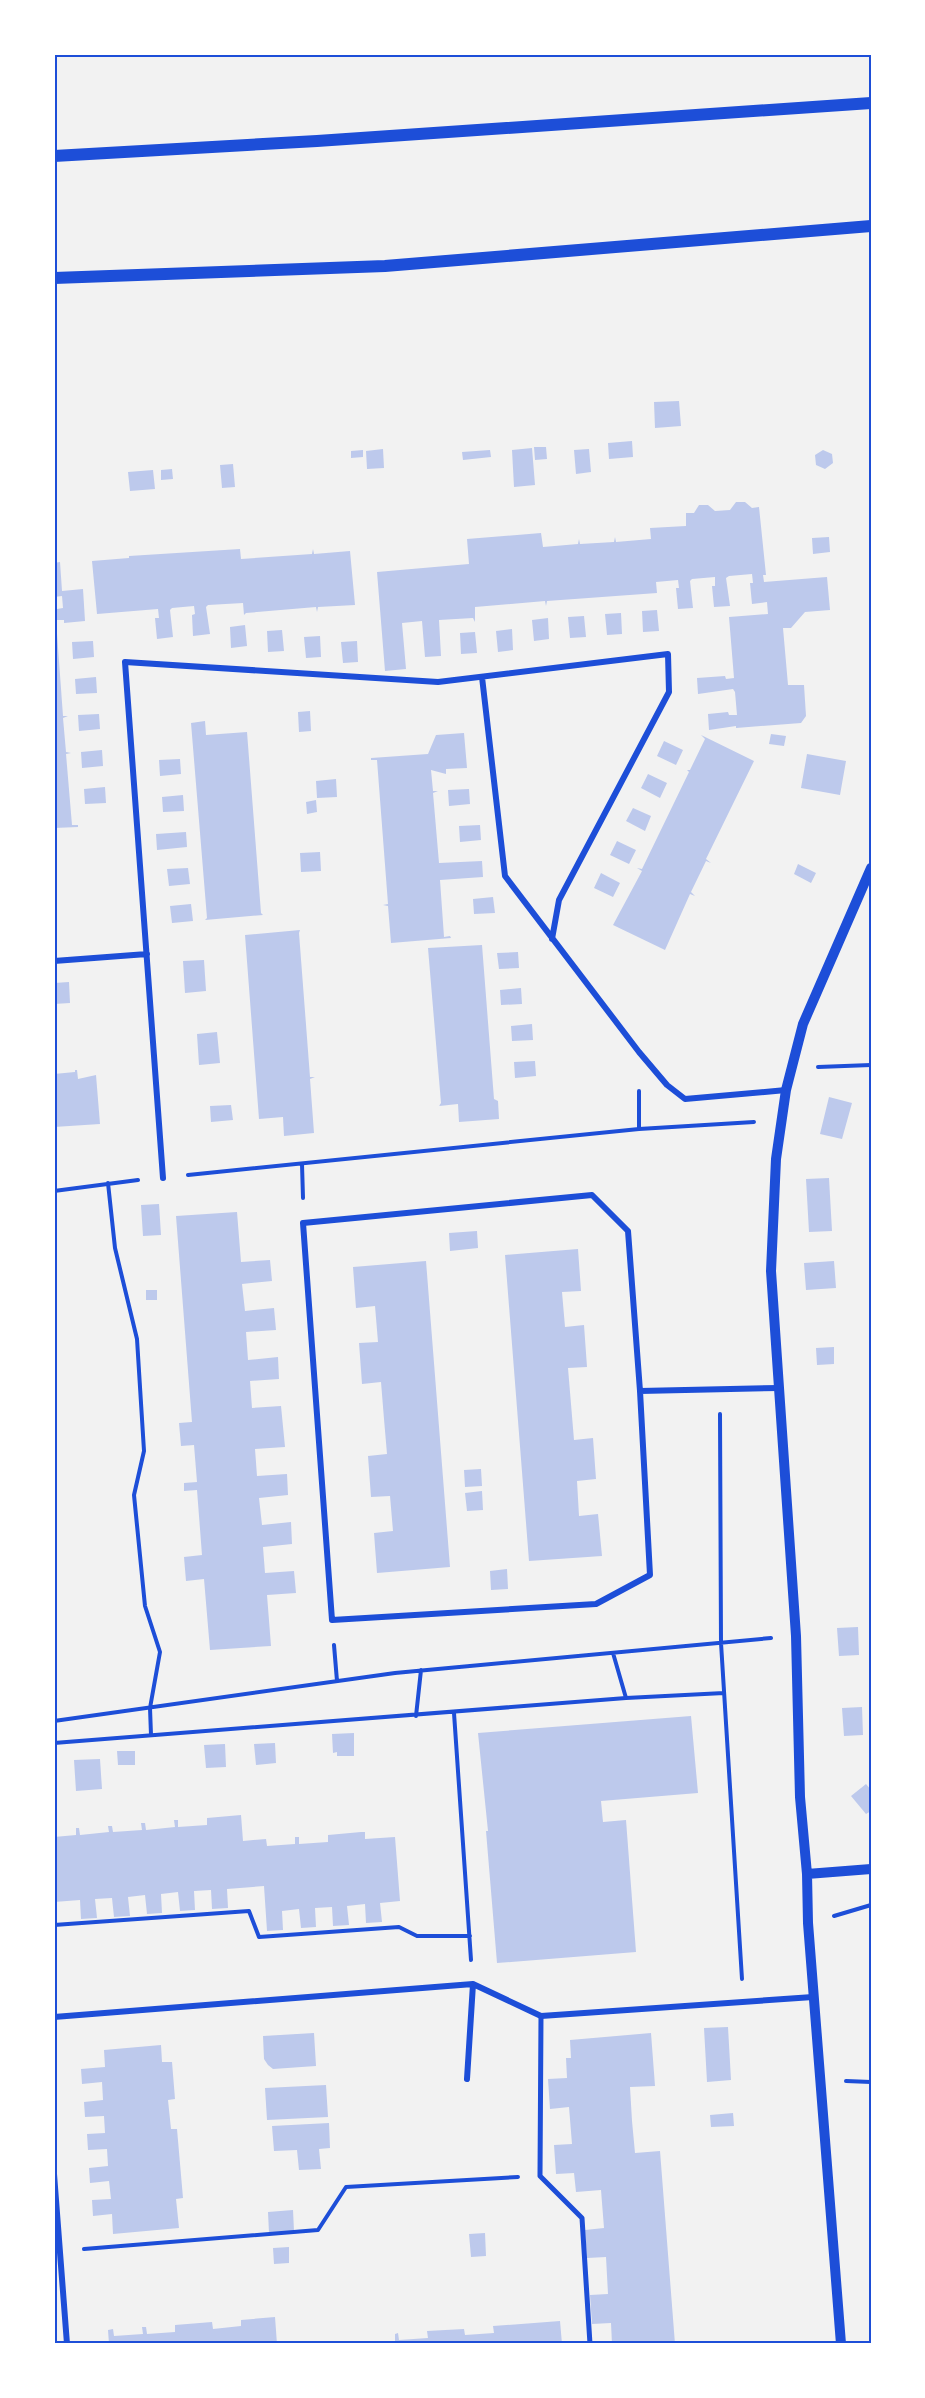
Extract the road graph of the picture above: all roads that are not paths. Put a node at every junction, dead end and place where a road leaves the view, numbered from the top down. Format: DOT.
graph roads {
  1 [pos="871,103"];
  2 [pos="54,156"];
  3 [pos="871,226"];
  4 [pos="54,278"];
  5 [pos="482,676"];
  6 [pos="871,868"];
  7 [pos="552,939"];
  8 [pos="147,954"];
  9 [pos="54,962"];
  10 [pos="786,1090"];
  11 [pos="163,1178"];
  12 [pos="779,1388"];
  13 [pos="640,1391"];
  14 [pos="871,1869"];
  15 [pos="807,1874"];
  16 [pos="473,1984"];
  17 [pos="813,1997"];
  18 [pos="541,2016"];
  19 [pos="54,2017"];
  20 [pos="467,2079"];
  21 [pos="54,2174"];
  22 [pos="66,2344"];
  23 [pos="590,2344"];
  24 [pos="841,2344"];
  1 -- 2 [label="main road"];
  3 -- 4 [label="main road"];
  5 -- 7 [label="street"];
  5 -- 7 [label="street"];
  5 -- 8 [label="street"];
  6 -- 10 [label="street"];
  7 -- 10 [label="street"];
  8 -- 9 [label="street"];
  8 -- 11 [label="street"];
  10 -- 12 [label="street"];
  12 -- 13 [label="street"];
  12 -- 15 [label="street"];
  13 -- 13 [label="street"];
  14 -- 15 [label="street"];
  15 -- 17 [label="street"];
  16 -- 18 [label="street"];
  16 -- 19 [label="street"];
  16 -- 20 [label="street"];
  17 -- 18 [label="street"];
  17 -- 24 [label="street"];
  18 -- 23 [label="street"];
  21 -- 22 [label="street"];
}
